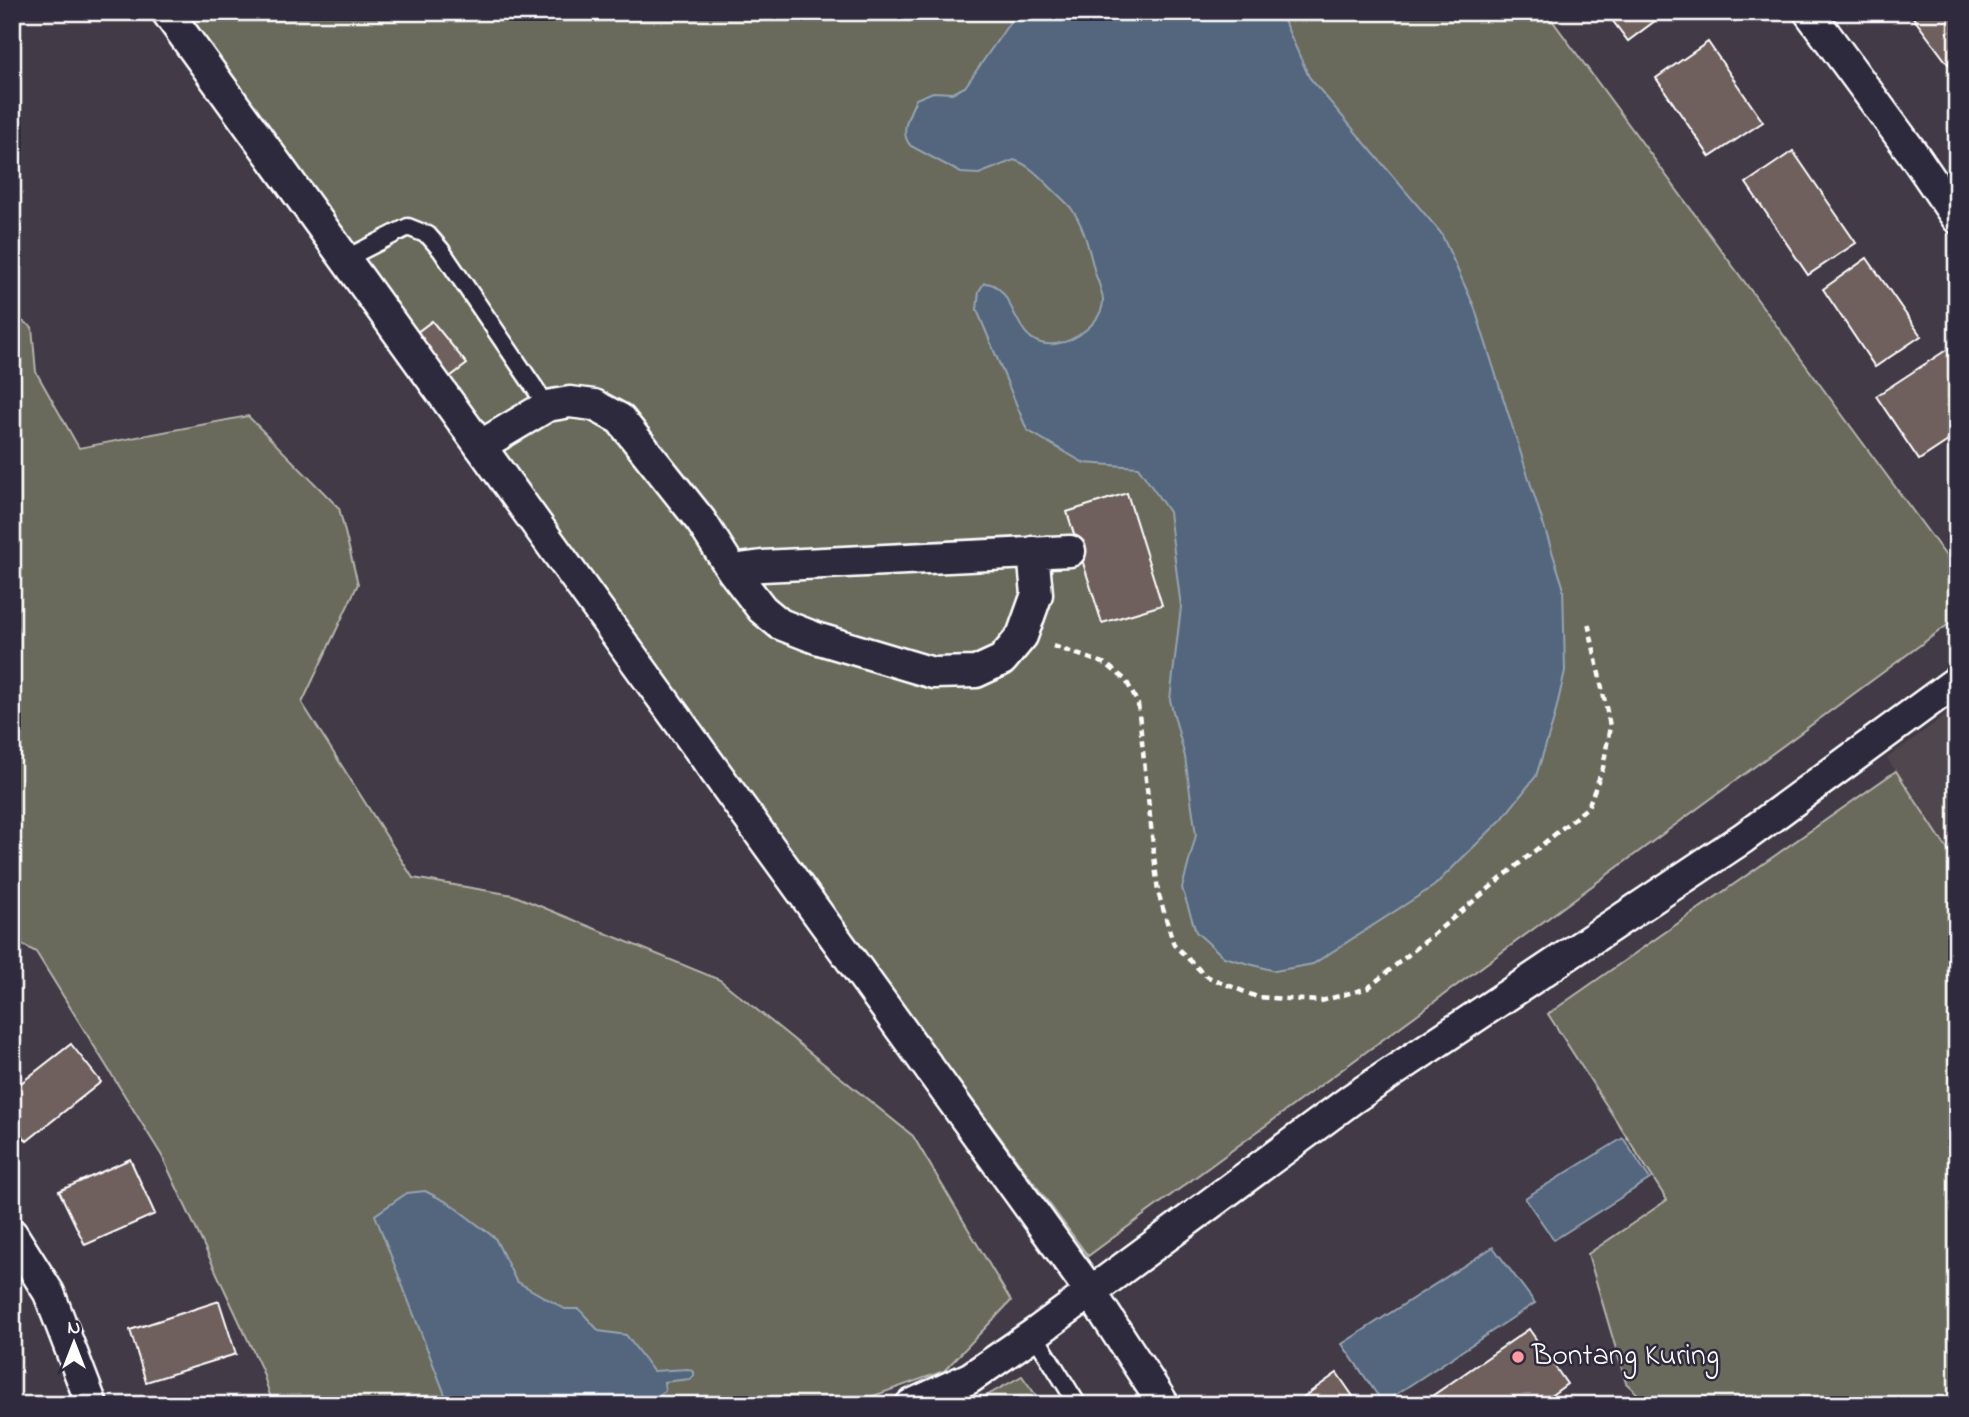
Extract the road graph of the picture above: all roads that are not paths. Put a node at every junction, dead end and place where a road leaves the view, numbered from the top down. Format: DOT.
graph roads {
  1 [pos="167,12"];
  2 [pos="1809,12"];
  3 [pos="1957,218"];
  4 [pos="345,259"];
  5 [pos="547,407"];
  6 [pos="480,446"];
  7 [pos="1070,551"];
  8 [pos="1032,552"];
  9 [pos="732,570"];
  10 [pos="1957,681"];
  11 [pos="12,1234"];
  12 [pos="1090,1291"];
  13 [pos="1034,1334"];
  14 [pos="92,1405"];
  15 [pos="911,1405"];
  16 [pos="1078,1405"];
  17 [pos="1164,1405"];
  1 -- 4 [label="street"];
  2 -- 3 [label="street"];
  4 -- 5 [label="lane"];
  4 -- 6 [label="street"];
  5 -- 6 [label="street"];
  5 -- 9 [label="street"];
  6 -- 12 [label="street"];
  7 -- 8 [label="street"];
  8 -- 9 [label="street"];
  8 -- 9 [label="street"];
  10 -- 12 [label="street"];
  11 -- 14 [label="street"];
  12 -- 13 [label="street"];
  12 -- 17 [label="street"];
  13 -- 15 [label="street"];
  13 -- 16 [label="lane"];
}
